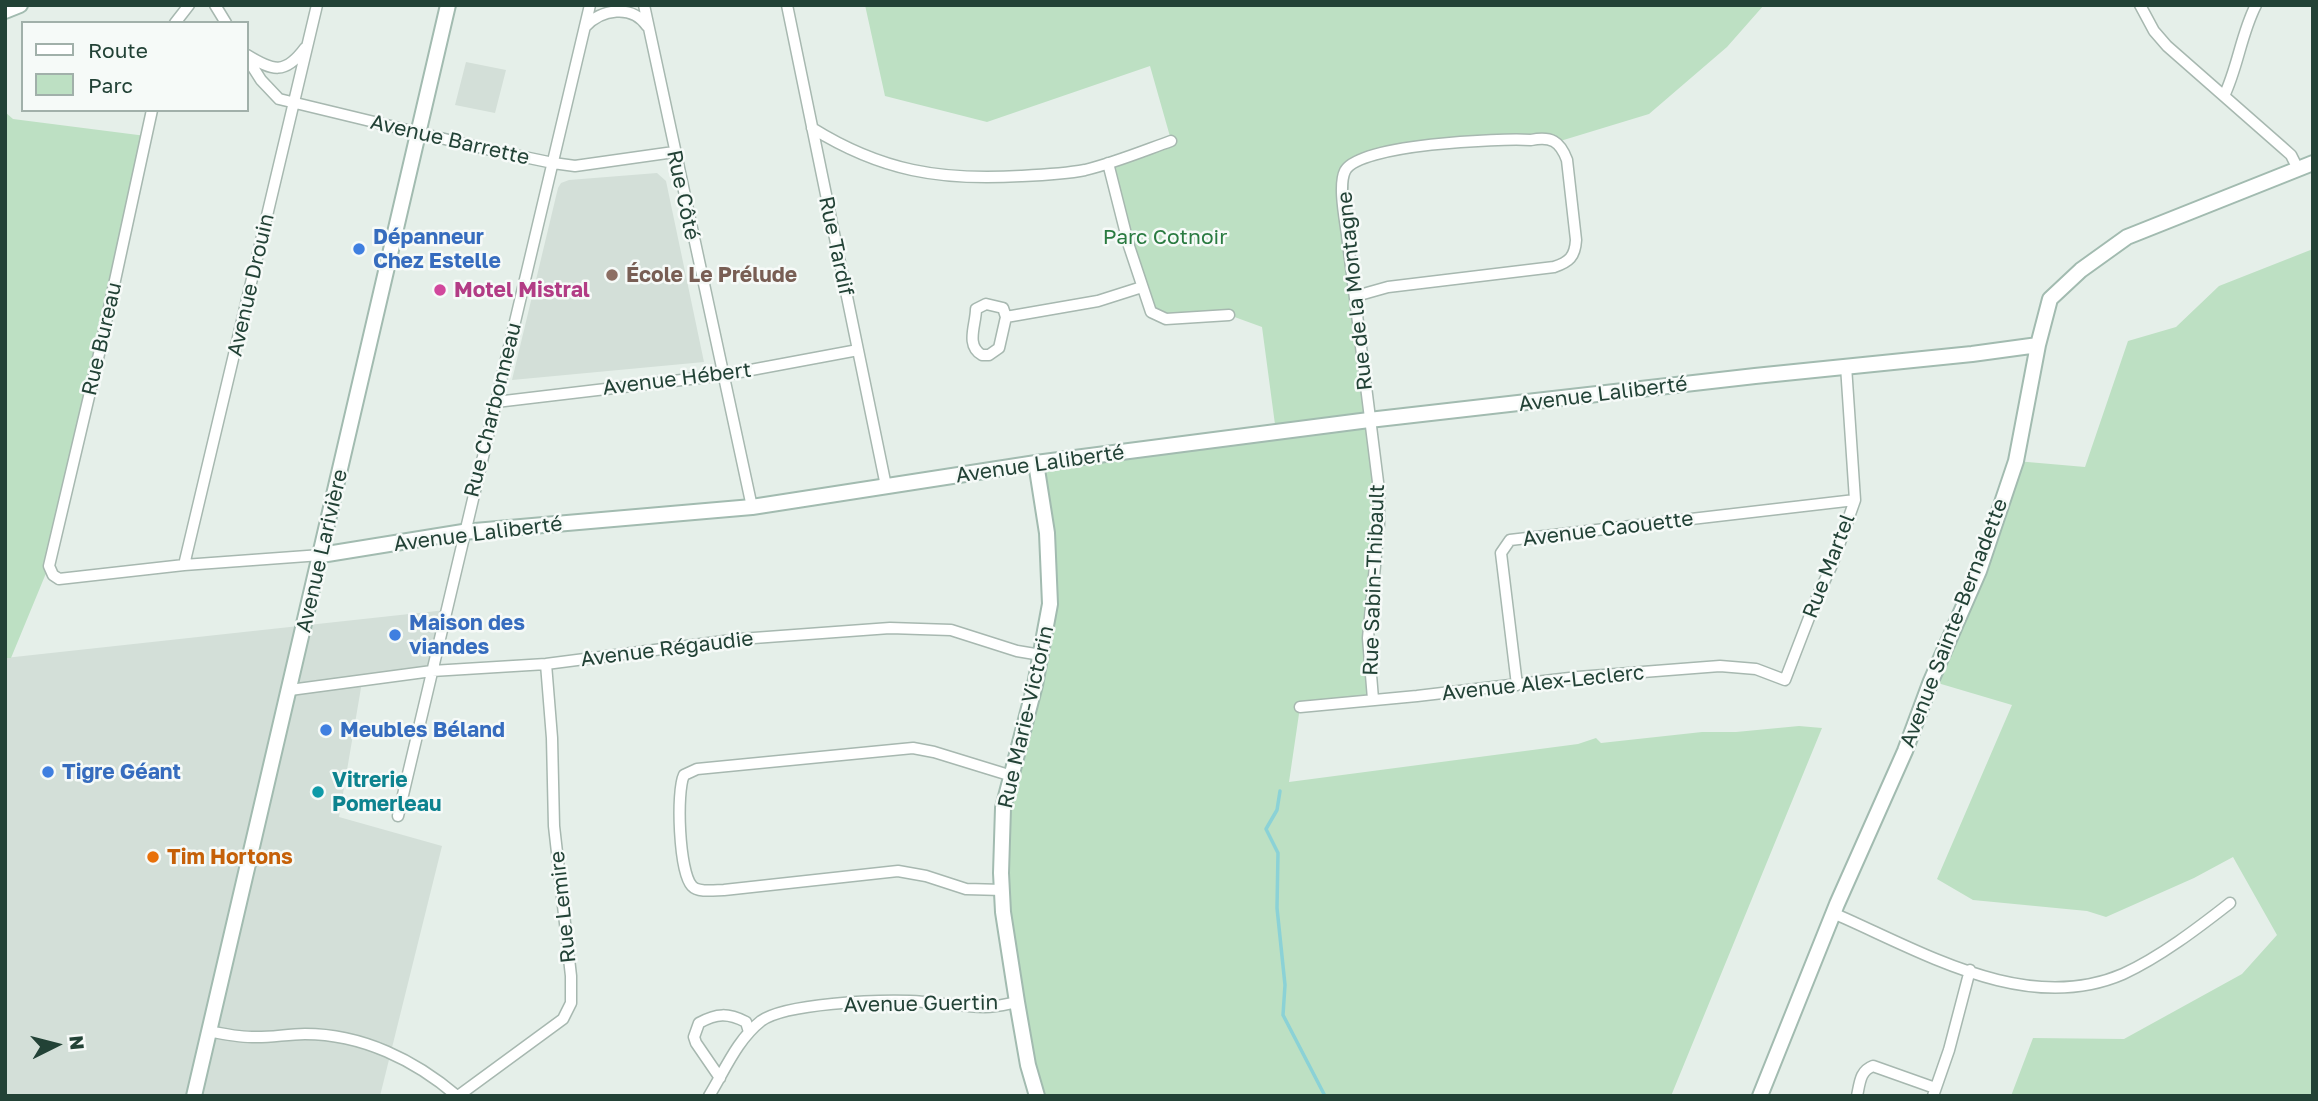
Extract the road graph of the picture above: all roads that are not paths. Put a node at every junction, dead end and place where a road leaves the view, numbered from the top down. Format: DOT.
graph roads {
  1 [pos="20,5"];
  2 [pos="189,5"];
  3 [pos="215,5"];
  4 [pos="317,5"];
  5 [pos="448,5"];
  6 [pos="590,5"];
  7 [pos="644,5"];
  8 [pos="788,5"];
  9 [pos="2140,5"];
  10 [pos="2256,5"];
  11 [pos="5,11"];
  12 [pos="177,21"];
  13 [pos="225,21"];
  14 [pos="585,27"];
  15 [pos="650,32"];
  16 [pos="307,45"];
  17 [pos="248,57"];
  18 [pos="248,58"];
  19 [pos="2224,96"];
  20 [pos="294,103"];
  21 [pos="152,112"];
  22 [pos="812,128"];
  23 [pos="418,133"];
  24 [pos="1171,141"];
  25 [pos="674,152"];
  26 [pos="553,163"];
  27 [pos="1108,163"];
  28 [pos="2313,163"];
  29 [pos="2298,169"];
  30 [pos="1143,287"];
  31 [pos="1356,296"];
  32 [pos="1229,315"];
  33 [pos="1006,317"];
  34 [pos="2038,345"];
  35 [pos="858,350"];
  36 [pos="1846,366"];
  37 [pos="724,375"];
  38 [pos="496,402"];
  39 [pos="1369,420"];
  40 [pos="1036,463"];
  41 [pos="886,486"];
  42 [pos="1855,500"];
  43 [pos="752,508"];
  44 [pos="463,532"];
  45 [pos="321,555"];
  46 [pos="184,565"];
  47 [pos="49,566"];
  48 [pos="1041,655"];
  49 [pos="546,664"];
  50 [pos="432,671"];
  51 [pos="1785,680"];
  52 [pos="1517,685"];
  53 [pos="290,690"];
  54 [pos="1373,699"];
  55 [pos="1300,707"];
  56 [pos="1012,776"];
  57 [pos="398,816"];
  58 [pos="1003,890"];
  59 [pos="2230,904"];
  60 [pos="1833,913"];
  61 [pos="1970,970"];
  62 [pos="1017,1002"];
  63 [pos="209,1031"];
  64 [pos="749,1032"];
  65 [pos="720,1078"];
  66 [pos="1934,1092"];
  67 [pos="194,1096"];
  68 [pos="458,1096"];
  69 [pos="709,1096"];
  70 [pos="1037,1096"];
  71 [pos="1760,1096"];
  72 [pos="1857,1096"];
  1 -- 11 [label="street"];
  2 -- 12 [label="street"];
  3 -- 13 [label="street"];
  4 -- 16 [label="street, Avenue Drouin"];
  5 -- 23 [label="street, Avenue Larivière"];
  6 -- 14 [label="street, Rue Charbonneau"];
  7 -- 15 [label="street, Rue Côté"];
  8 -- 22 [label="street, Rue Tardif"];
  9 -- 19 [label="street"];
  10 -- 19 [label="street"];
  14 -- 15 [label="street"];
  14 -- 26 [label="street, Rue Charbonneau"];
  15 -- 25 [label="street, Rue Côté"];
  16 -- 17 [label="street"];
  16 -- 20 [label="street, Avenue Drouin"];
  18 -- 20 [label="street, Avenue Barrette"];
  19 -- 29 [label="street"];
  20 -- 23 [label="street, Avenue Barrette"];
  20 -- 46 [label="street, Avenue Drouin"];
  21 -- 47 [label="street, Rue Bureau"];
  22 -- 27 [label="street"];
  22 -- 35 [label="street, Rue Tardif"];
  23 -- 26 [label="street, Avenue Barrette"];
  23 -- 45 [label="street, Avenue Larivière"];
  24 -- 27 [label="street"];
  25 -- 26 [label="street, Avenue Barrette"];
  25 -- 37 [label="street, Rue Côté"];
  26 -- 38 [label="street, Rue Charbonneau"];
  27 -- 30 [label="street"];
  28 -- 29 [label="street, Avenue Sainte-Bernadette"];
  29 -- 34 [label="street, Avenue Sainte-Bernadette"];
  30 -- 32 [label="street"];
  30 -- 33 [label="street"];
  31 -- 31 [label="street, Rue de la Montagne"];
  31 -- 39 [label="street, Rue de la Montagne"];
  33 -- 33 [label="street"];
  34 -- 36 [label="street, Avenue Laliberté"];
  34 -- 60 [label="street, Avenue Sainte-Bernadette"];
  35 -- 37 [label="street, Avenue Hébert"];
  35 -- 41 [label="street, Rue Tardif"];
  36 -- 39 [label="street, Avenue Laliberté"];
  36 -- 42 [label="street, Rue Martel"];
  37 -- 38 [label="street, Avenue Hébert"];
  37 -- 43 [label="street, Rue Côté"];
  38 -- 44 [label="street, Rue Charbonneau"];
  39 -- 40 [label="street, Avenue Laliberté"];
  39 -- 54 [label="street, Rue Sabin-Thibault"];
  40 -- 41 [label="street, Avenue Laliberté"];
  40 -- 48 [label="street, Rue Marie-Victorin"];
  41 -- 43 [label="street, Avenue Laliberté"];
  42 -- 51 [label="street, Rue Martel"];
  42 -- 52 [label="street, Avenue Caouette"];
  43 -- 44 [label="street, Avenue Laliberté"];
  44 -- 45 [label="street, Avenue Laliberté"];
  44 -- 50 [label="street, Rue Charbonneau"];
  45 -- 46 [label="street, Avenue Laliberté"];
  45 -- 53 [label="street, Avenue Larivière"];
  46 -- 47 [label="street, Avenue Laliberté"];
  48 -- 49 [label="street, Avenue Régaudie"];
  48 -- 56 [label="street, Rue Marie-Victorin"];
  49 -- 50 [label="street, Avenue Régaudie"];
  49 -- 68 [label="street, Rue Lemire"];
  50 -- 53 [label="street, Avenue Régaudie"];
  50 -- 57 [label="street, Rue Charbonneau"];
  51 -- 52 [label="street, Avenue Alex-Leclerc"];
  52 -- 54 [label="street, Avenue Alex-Leclerc"];
  53 -- 63 [label="street, Avenue Larivière"];
  54 -- 55 [label="street, Avenue Alex-Leclerc"];
  56 -- 58 [label="street, Rue Marie-Victorin"];
  56 -- 58 [label="street"];
  58 -- 62 [label="street, Rue Marie-Victorin"];
  59 -- 61 [label="street"];
  60 -- 61 [label="street"];
  60 -- 71 [label="street, Avenue Sainte-Bernadette"];
  61 -- 66 [label="street"];
  62 -- 64 [label="street, Avenue Guertin"];
  62 -- 70 [label="street, Rue Marie-Victorin"];
  63 -- 67 [label="street, Avenue Larivière"];
  63 -- 68 [label="street"];
  64 -- 65 [label="street, Avenue Guertin"];
  64 -- 65 [label="street"];
  65 -- 69 [label="street, Avenue Guertin"];
  66 -- 72 [label="street"];
}
